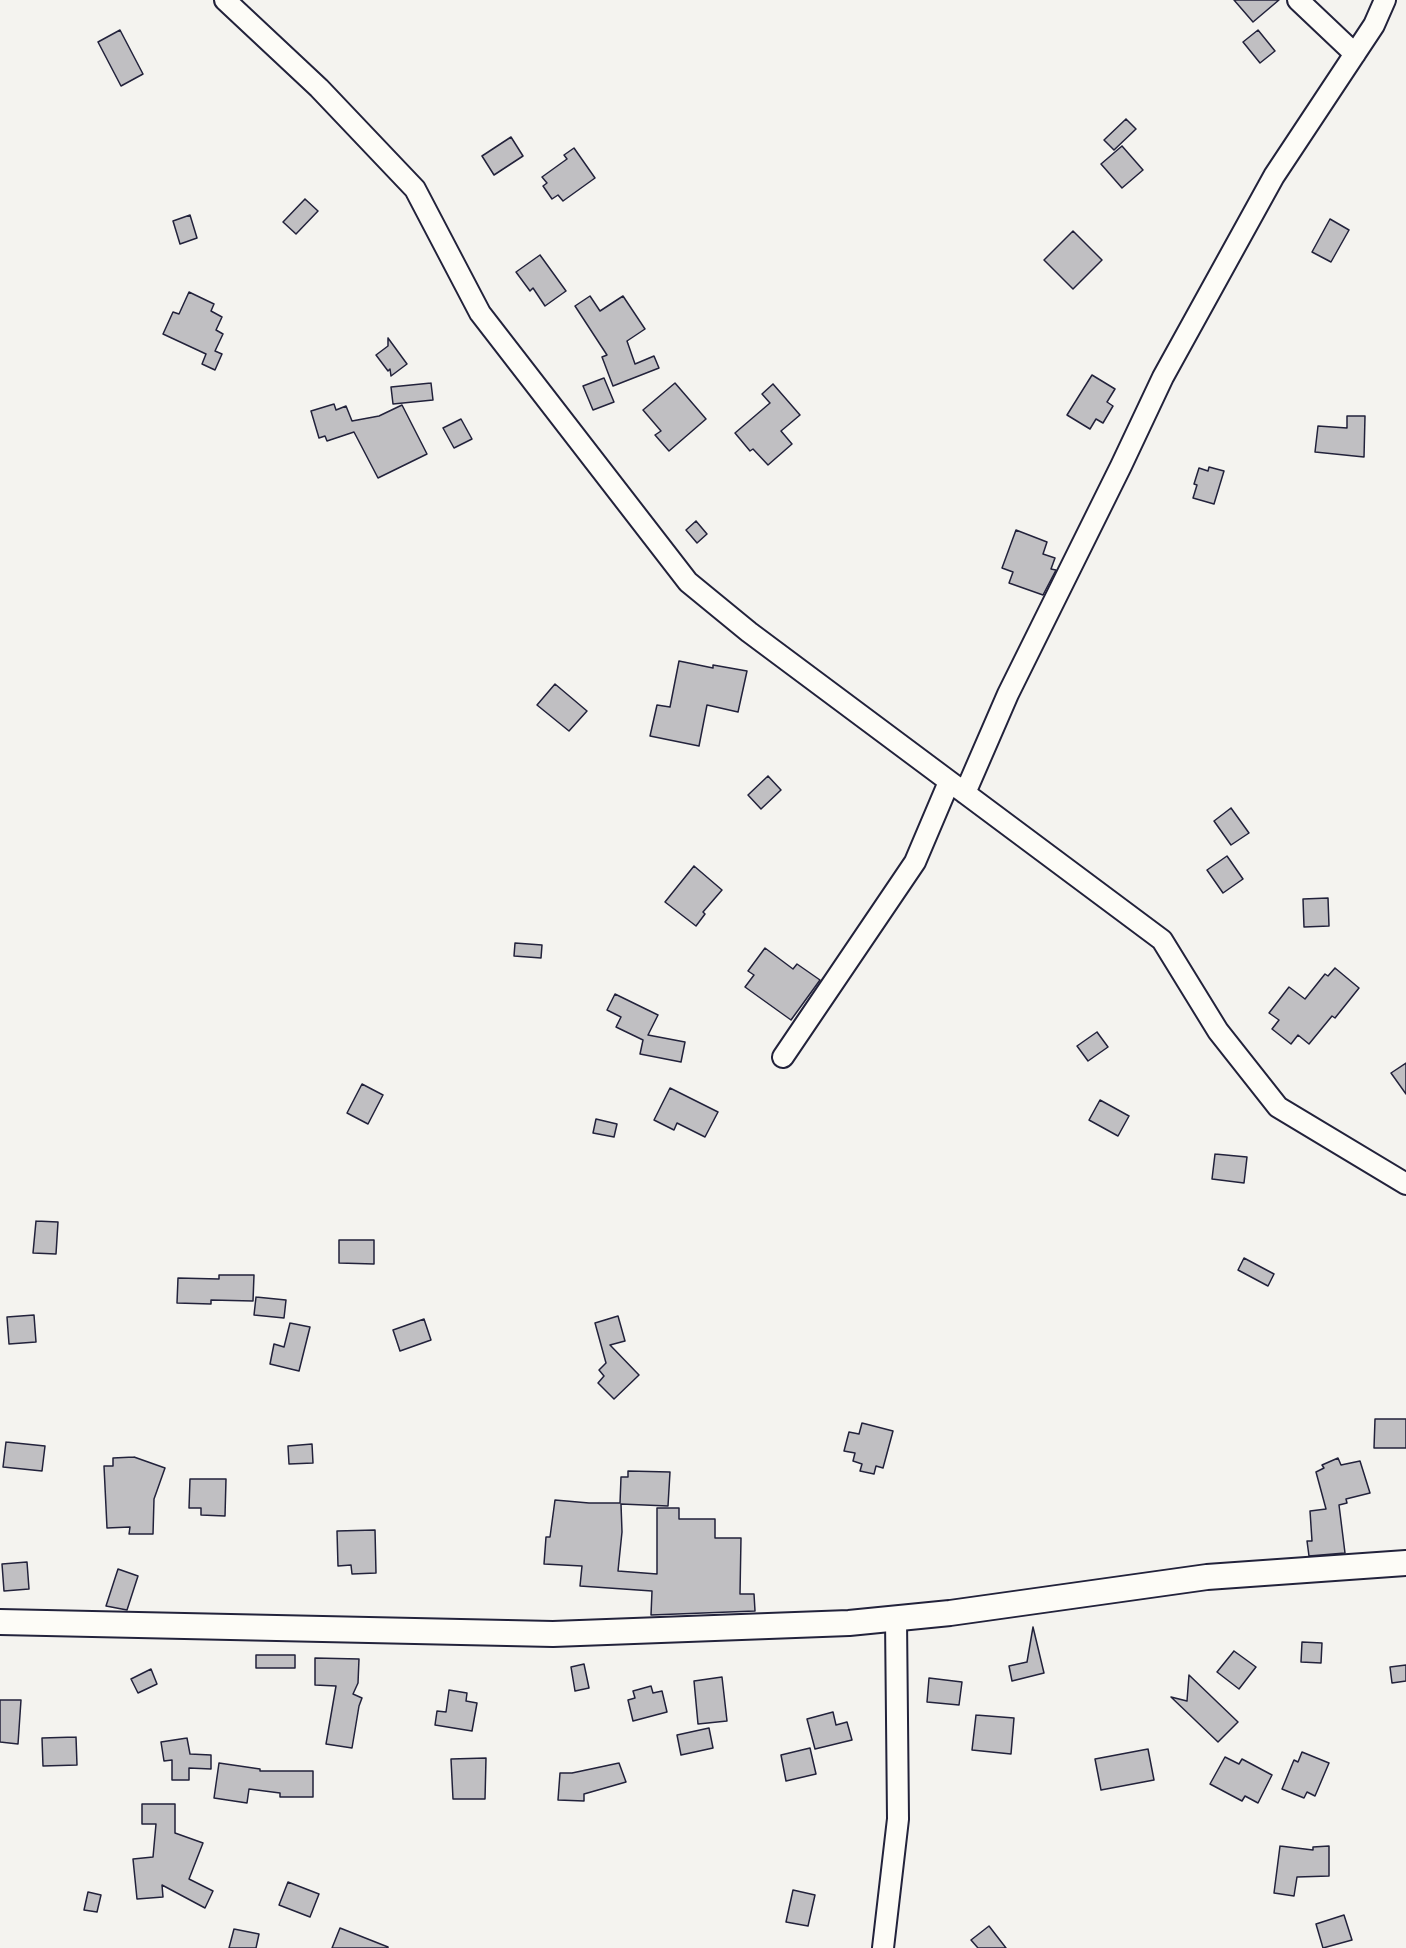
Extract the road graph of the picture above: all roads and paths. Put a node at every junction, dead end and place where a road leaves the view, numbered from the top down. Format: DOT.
graph roads {
  1 [pos="225,0"];
  2 [pos="1298,0"];
  3 [pos="1384,0"];
  4 [pos="1355,54"];
  5 [pos="948,782"];
  6 [pos="965,794"];
  7 [pos="783,1058"];
  8 [pos="1406,1184"];
  9 [pos="1406,1563"];
  10 [pos="896,1619"];
  11 [pos="0,1622"];
  12 [pos="883,1948"];
  1 -- 5 [label="street"];
  2 -- 4 [label="street"];
  3 -- 4 [label="street"];
  4 -- 6 [label="street"];
  5 -- 6 [label="street"];
  5 -- 7 [label="street"];
  6 -- 8 [label="street"];
  9 -- 10 [label="street"];
  10 -- 11 [label="street"];
  10 -- 12 [label="street"];
}
